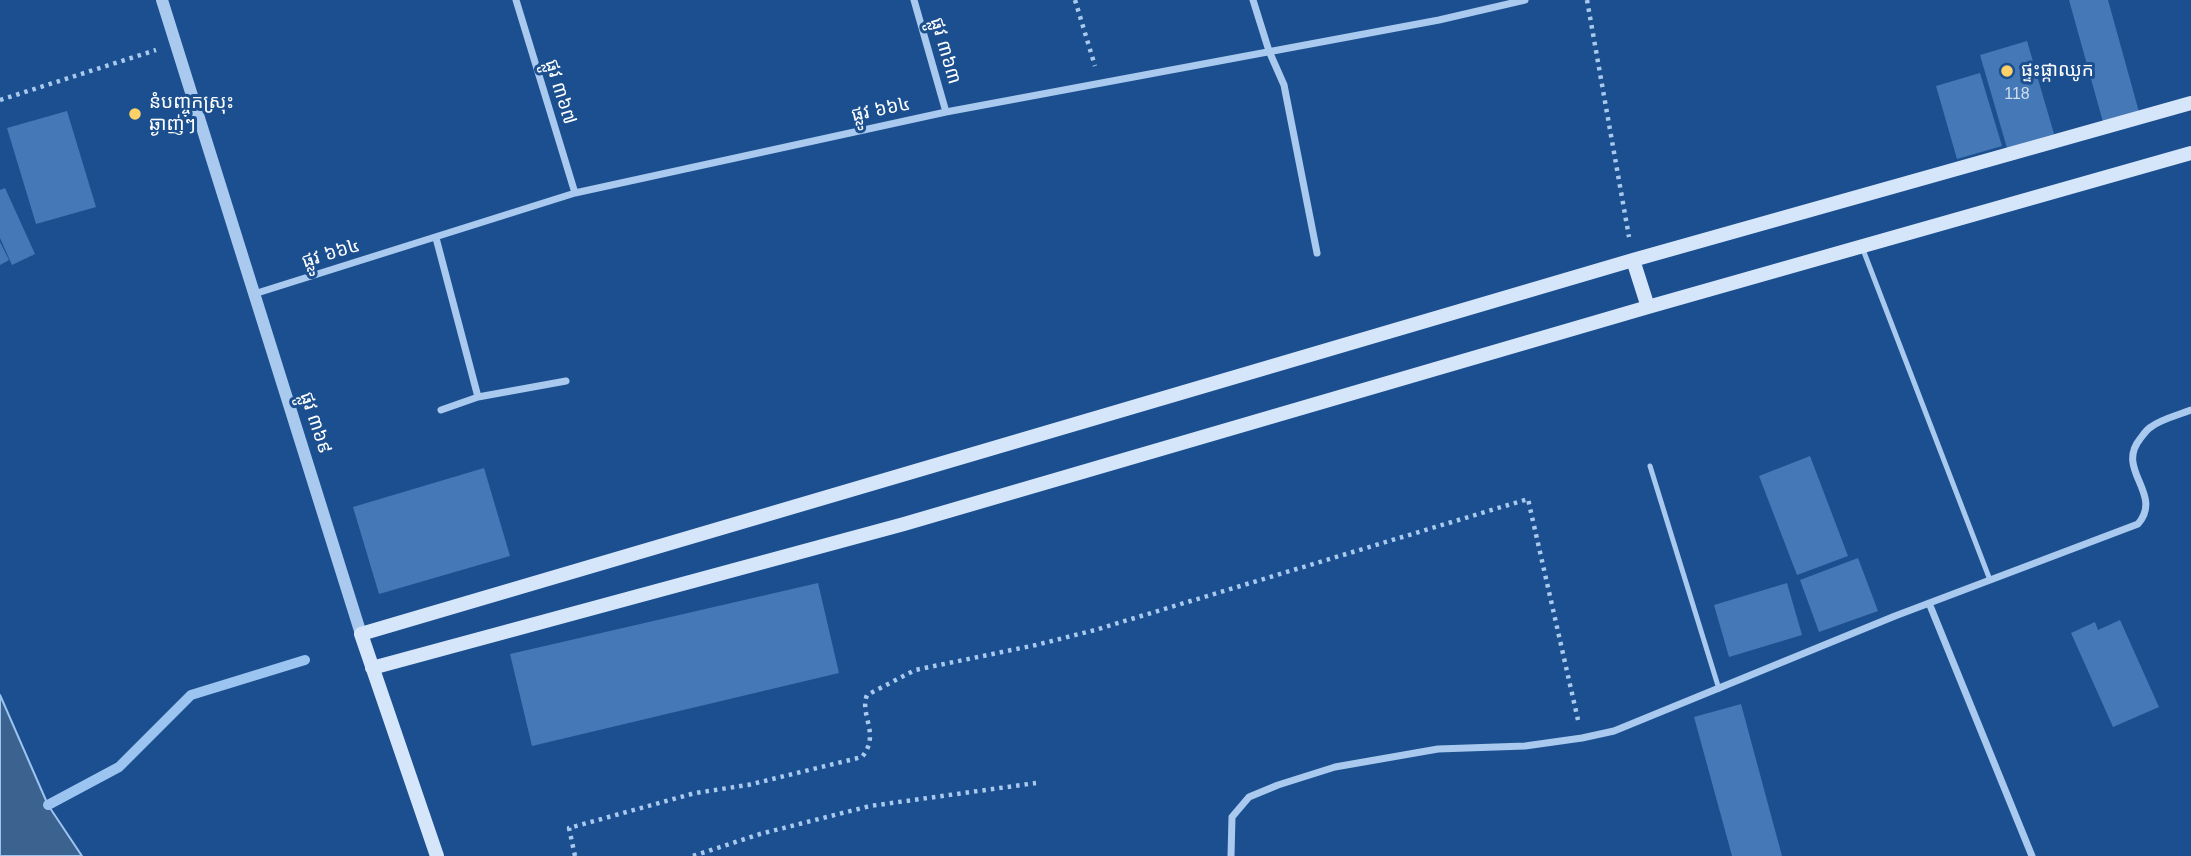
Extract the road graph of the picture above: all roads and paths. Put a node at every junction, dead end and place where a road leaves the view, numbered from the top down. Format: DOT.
graph roads {
  1 [pos="162,0"];
  2 [pos="516,0"];
  3 [pos="914,0"];
  4 [pos="1075,0"];
  5 [pos="1253,0"];
  6 [pos="1525,0"];
  7 [pos="1587,0"];
  8 [pos="176,44"];
  9 [pos="1269,51"];
  10 [pos="1101,83"];
  11 [pos="0,100"];
  12 [pos="2191,103"];
  13 [pos="946,112"];
  14 [pos="2191,153"];
  15 [pos="575,194"];
  16 [pos="436,238"];
  17 [pos="1862,246"];
  18 [pos="1317,253"];
  19 [pos="1633,260"];
  20 [pos="254,294"];
  21 [pos="1648,307"];
  22 [pos="566,381"];
  23 [pos="478,397"];
  24 [pos="441,410"];
  25 [pos="2191,410"];
  26 [pos="1650,466"];
  27 [pos="1990,580"];
  28 [pos="1929,603"];
  29 [pos="361,634"];
  30 [pos="372,668"];
  31 [pos="1719,689"];
  32 [pos="1582,738"];
  33 [pos="1036,783"];
  34 [pos="437,856"];
  35 [pos="575,856"];
  36 [pos="693,856"];
  37 [pos="1231,856"];
  38 [pos="2032,856"];
  1 -- 8 [label="street, ផ្លូវ ៣៦៩"];
  2 -- 15 [label="street, ផ្លូវ ៣៦៧"];
  3 -- 13 [label="street, ផ្លូវ ៣៦៣"];
  4 -- 10 [label="path"];
  5 -- 9 [label="street"];
  6 -- 9 [label="street, ផ្លូវ ៦៦៤"];
  7 -- 19 [label="path"];
  8 -- 11 [label="path"];
  8 -- 20 [label="street, ផ្លូវ ៣៦៩"];
  9 -- 10 [label="street, ផ្លូវ ៦៦៤"];
  9 -- 18 [label="street"];
  10 -- 13 [label="street, ផ្លូវ ៦៦៤"];
  12 -- 19 [label="main road"];
  13 -- 15 [label="street, ផ្លូវ ៦៦៤"];
  14 -- 17 [label="main road"];
  15 -- 16 [label="street, ផ្លូវ ៦៦៤"];
  16 -- 20 [label="street, ផ្លូវ ៦៦៤"];
  16 -- 23 [label="street"];
  17 -- 21 [label="main road"];
  17 -- 27 [label="lane"];
  19 -- 21 [label="main road"];
  19 -- 29 [label="main road"];
  20 -- 29 [label="street, ផ្លូវ ៣៦៩"];
  21 -- 30 [label="main road"];
  22 -- 23 [label="street"];
  23 -- 24 [label="street"];
  25 -- 27 [label="street"];
  26 -- 31 [label="lane"];
  27 -- 28 [label="street"];
  28 -- 31 [label="street"];
  28 -- 38 [label="street"];
  29 -- 30 [label="main road, ផ្លូវ ៣៦៩"];
  30 -- 34 [label="main road, ផ្លូវ ៣៦៩"];
  31 -- 32 [label="street"];
  32 -- 35 [label="path"];
  32 -- 37 [label="street"];
  33 -- 36 [label="path"];
}
